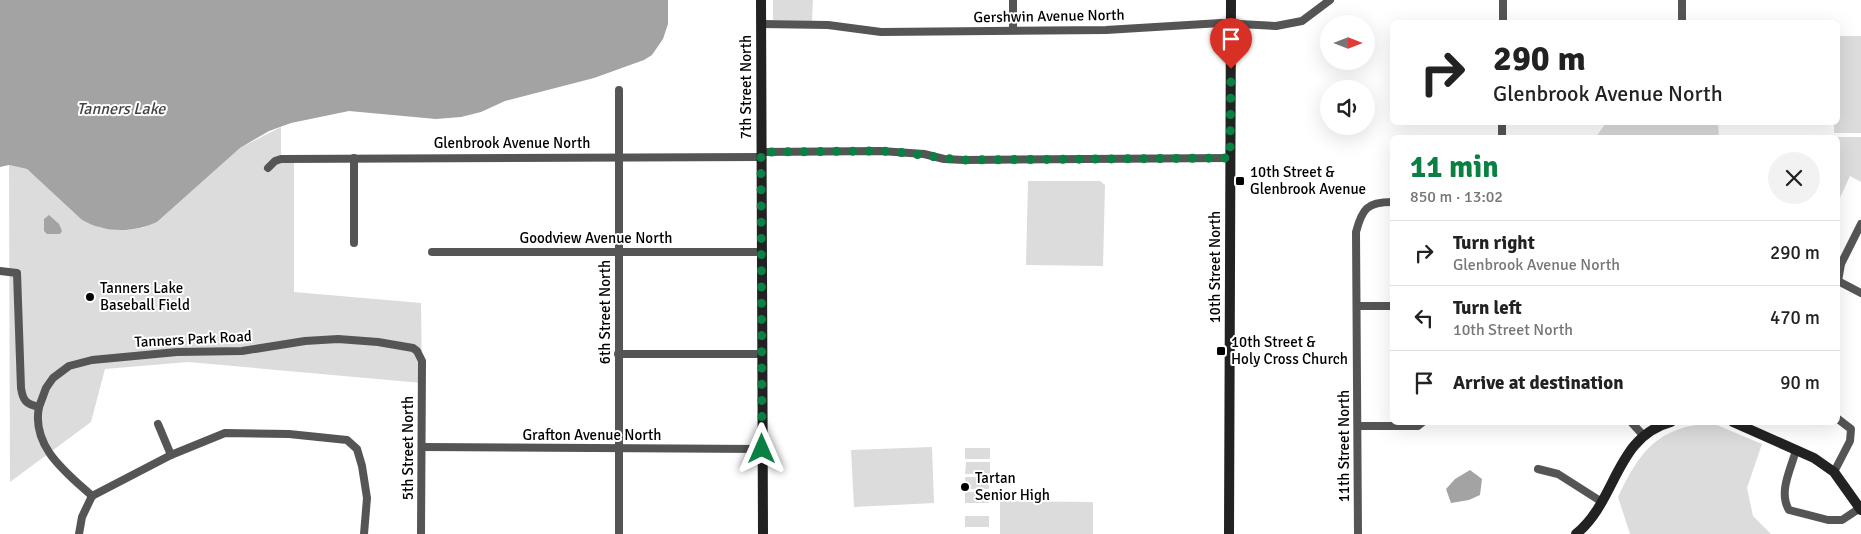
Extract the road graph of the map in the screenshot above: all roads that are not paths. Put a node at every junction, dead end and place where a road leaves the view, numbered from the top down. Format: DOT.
graph roads {
  1 [pos="762,0"];
  2 [pos="1013,0"];
  3 [pos="1231,0"];
  4 [pos="1330,0"];
  5 [pos="1503,0"];
  6 [pos="1682,0"];
  7 [pos="1503,20"];
  8 [pos="1682,20"];
  9 [pos="761,24"];
  10 [pos="1231,24"];
  11 [pos="1013,30"];
  12 [pos="619,90"];
  13 [pos="761,154"];
  14 [pos="618,156"];
  15 [pos="354,158"];
  16 [pos="1230,158"];
  17 [pos="268,168"];
  18 [pos="1390,202"];
  19 [pos="1861,224"];
  20 [pos="354,243"];
  21 [pos="432,252"];
  22 [pos="619,252"];
  23 [pos="761,252"];
  24 [pos="1840,270"];
  25 [pos="0,271"];
  26 [pos="1840,282"];
  27 [pos="1861,293"];
  28 [pos="1357,306"];
  29 [pos="1390,306"];
  30 [pos="618,354"];
  31 [pos="762,354"];
  32 [pos="422,363"];
  33 [pos="39,407"];
  34 [pos="1840,421"];
  35 [pos="158,424"];
  36 [pos="1419,425"];
  37 [pos="1634,425"];
  38 [pos="1659,425"];
  39 [pos="1358,426"];
  40 [pos="1753,426"];
  41 [pos="1643,435"];
  42 [pos="422,447"];
  43 [pos="618,449"];
  44 [pos="762,449"];
  45 [pos="1796,450"];
  46 [pos="171,455"];
  47 [pos="1538,469"];
  48 [pos="1834,472"];
  49 [pos="92,496"];
  50 [pos="1602,502"];
  51 [pos="1860,509"];
  52 [pos="79,534"];
  53 [pos="364,534"];
  54 [pos="422,534"];
  55 [pos="619,534"];
  56 [pos="763,534"];
  57 [pos="1229,534"];
  58 [pos="1358,534"];
  59 [pos="1576,534"];
  1 -- 9 [label="street, 7th Street North"];
  2 -- 11 [label="street"];
  3 -- 10 [label="street, 10th Street North"];
  4 -- 10 [label="street, Gershwin Avenue North"];
  5 -- 7 [label="street"];
  6 -- 8 [label="street"];
  9 -- 11 [label="street, Gershwin Avenue North"];
  9 -- 13 [label="street, 7th Street North"];
  10 -- 11 [label="street, Gershwin Avenue North"];
  10 -- 16 [label="street, 10th Street North"];
  12 -- 14 [label="street, 6th Street North"];
  13 -- 14 [label="street, Glenbrook Avenue North"];
  13 -- 16 [label="street, Glenbrook Avenue North"];
  13 -- 23 [label="street, 7th Street North"];
  14 -- 15 [label="street, Glenbrook Avenue North"];
  14 -- 22 [label="street, 6th Street North"];
  15 -- 17 [label="street, Glenbrook Avenue North"];
  15 -- 20 [label="street"];
  16 -- 57 [label="street, 10th Street North"];
  18 -- 28 [label="street, 11th Street North"];
  19 -- 24 [label="street"];
  21 -- 22 [label="street, Goodview Avenue North"];
  22 -- 23 [label="street, Goodview Avenue North"];
  22 -- 30 [label="street, 6th Street North"];
  23 -- 31 [label="street, 7th Street North"];
  25 -- 33 [label="street"];
  26 -- 27 [label="street"];
  28 -- 29 [label="street"];
  28 -- 39 [label="street, 11th Street North"];
  30 -- 31 [label="street"];
  30 -- 43 [label="street, 6th Street North"];
  31 -- 44 [label="street, 7th Street North"];
  32 -- 33 [label="street, Tanners Park Road"];
  32 -- 42 [label="street, 5th Street North"];
  33 -- 49 [label="street"];
  34 -- 48 [label="street"];
  35 -- 46 [label="street"];
  36 -- 39 [label="street"];
  37 -- 41 [label="street"];
  38 -- 41 [label="street"];
  39 -- 58 [label="street, 11th Street North"];
  40 -- 45 [label="street"];
  41 -- 50 [label="street"];
  42 -- 43 [label="street, Grafton Avenue North"];
  42 -- 54 [label="street, 5th Street North"];
  43 -- 44 [label="street, Grafton Avenue North"];
  43 -- 55 [label="street, 6th Street North"];
  44 -- 56 [label="street, 7th Street North"];
  45 -- 48 [label="street"];
  45 -- 51 [label="street"];
  46 -- 49 [label="street"];
  46 -- 53 [label="street"];
  47 -- 50 [label="street"];
  48 -- 51 [label="street"];
  49 -- 52 [label="street"];
  50 -- 59 [label="street"];
}
